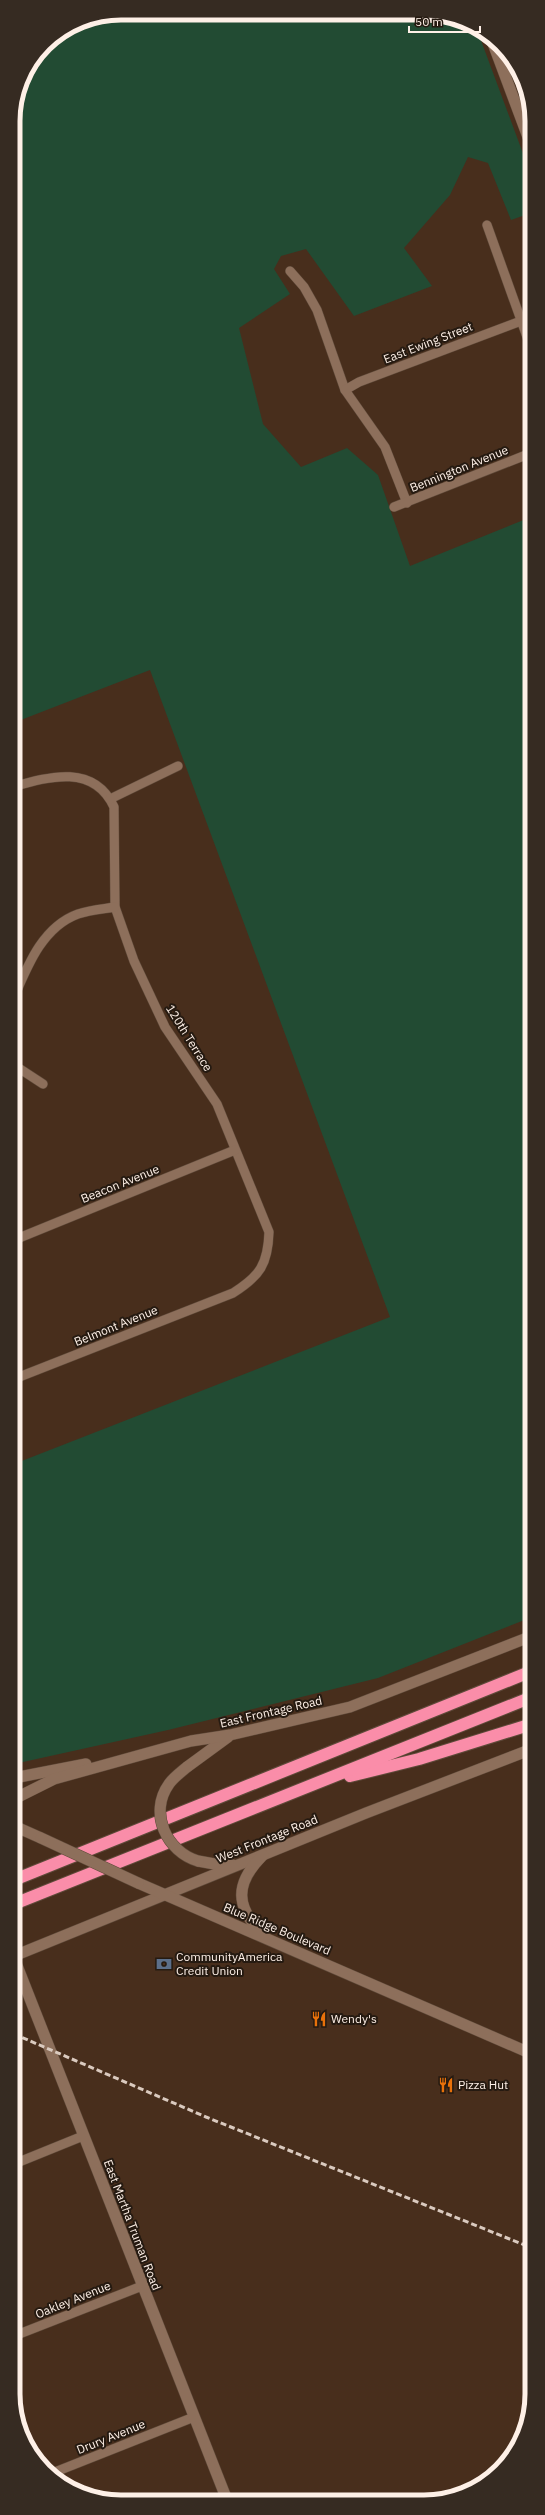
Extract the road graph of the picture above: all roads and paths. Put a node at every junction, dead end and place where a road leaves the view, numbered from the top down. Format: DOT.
graph roads {
  1 [pos="496,51"];
  2 [pos="525,129"];
  3 [pos="487,225"];
  4 [pos="290,271"];
  5 [pos="521,321"];
  6 [pos="525,332"];
  7 [pos="345,390"];
  8 [pos="525,455"];
  9 [pos="407,503"];
  10 [pos="394,506"];
  11 [pos="178,766"];
  12 [pos="20,785"];
  13 [pos="110,799"];
  14 [pos="115,906"];
  15 [pos="20,978"];
  16 [pos="20,1069"];
  17 [pos="43,1084"];
  18 [pos="235,1150"];
  19 [pos="20,1238"];
  20 [pos="226,1295"];
  21 [pos="20,1377"];
  22 [pos="525,1639"];
  23 [pos="525,1674"];
  24 [pos="525,1700"];
  25 [pos="525,1726"];
  26 [pos="230,1735"];
  27 [pos="525,1753"];
  28 [pos="111,1765"];
  29 [pos="20,1777"];
  30 [pos="310,1785"];
  31 [pos="20,1796"];
  32 [pos="20,1829"];
  33 [pos="263,1855"];
  34 [pos="241,1864"];
  35 [pos="20,1878"];
  36 [pos="166,1895"];
  37 [pos="20,1902"];
  38 [pos="267,1939"];
  39 [pos="20,1955"];
  40 [pos="20,1973"];
  41 [pos="525,2051"];
  42 [pos="83,2136"];
  43 [pos="20,2161"];
  44 [pos="142,2286"];
  45 [pos="20,2334"];
  46 [pos="194,2417"];
  47 [pos="57,2471"];
  48 [pos="225,2495"];
  1 -- 2 [label="street"];
  3 -- 5 [label="street"];
  4 -- 7 [label="street"];
  5 -- 6 [label="street"];
  5 -- 7 [label="street, East Ewing Street"];
  7 -- 9 [label="street"];
  8 -- 9 [label="street, Bennington Avenue"];
  9 -- 10 [label="street, Bennington Avenue"];
  11 -- 13 [label="street"];
  12 -- 13 [label="street, 120th Terrace"];
  13 -- 14 [label="street, 120th Terrace"];
  14 -- 15 [label="street"];
  14 -- 18 [label="street, 120th Terrace"];
  16 -- 17 [label="street"];
  18 -- 19 [label="street, Beacon Avenue"];
  18 -- 20 [label="street, 120th Terrace"];
  20 -- 21 [label="street, Belmont Avenue"];
  22 -- 26 [label="street, East Frontage Road"];
  23 -- 35 [label="highway"];
  24 -- 30 [label="highway"];
  25 -- 30 [label="highway"];
  26 -- 28 [label="street, East Frontage Road"];
  26 -- 34 [label="street, bridge"];
  27 -- 33 [label="street, West Frontage Road"];
  28 -- 29 [label="street"];
  28 -- 31 [label="street, East Frontage Road"];
  30 -- 37 [label="highway"];
  32 -- 36 [label="street, Blue Ridge Boulevard, bridge"];
  33 -- 34 [label="street, West Frontage Road"];
  33 -- 38 [label="street"];
  34 -- 36 [label="street, West Frontage Road"];
  36 -- 38 [label="street, Blue Ridge Boulevard"];
  36 -- 39 [label="street, West Frontage Road"];
  38 -- 41 [label="street, Blue Ridge Boulevard"];
  40 -- 42 [label="street, East Martha Truman Road"];
  42 -- 43 [label="street"];
  42 -- 44 [label="street, East Martha Truman Road"];
  44 -- 45 [label="street, Oakley Avenue"];
  44 -- 46 [label="street, East Martha Truman Road"];
  46 -- 47 [label="street, Drury Avenue"];
  46 -- 48 [label="street, East Martha Truman Road"];
}
